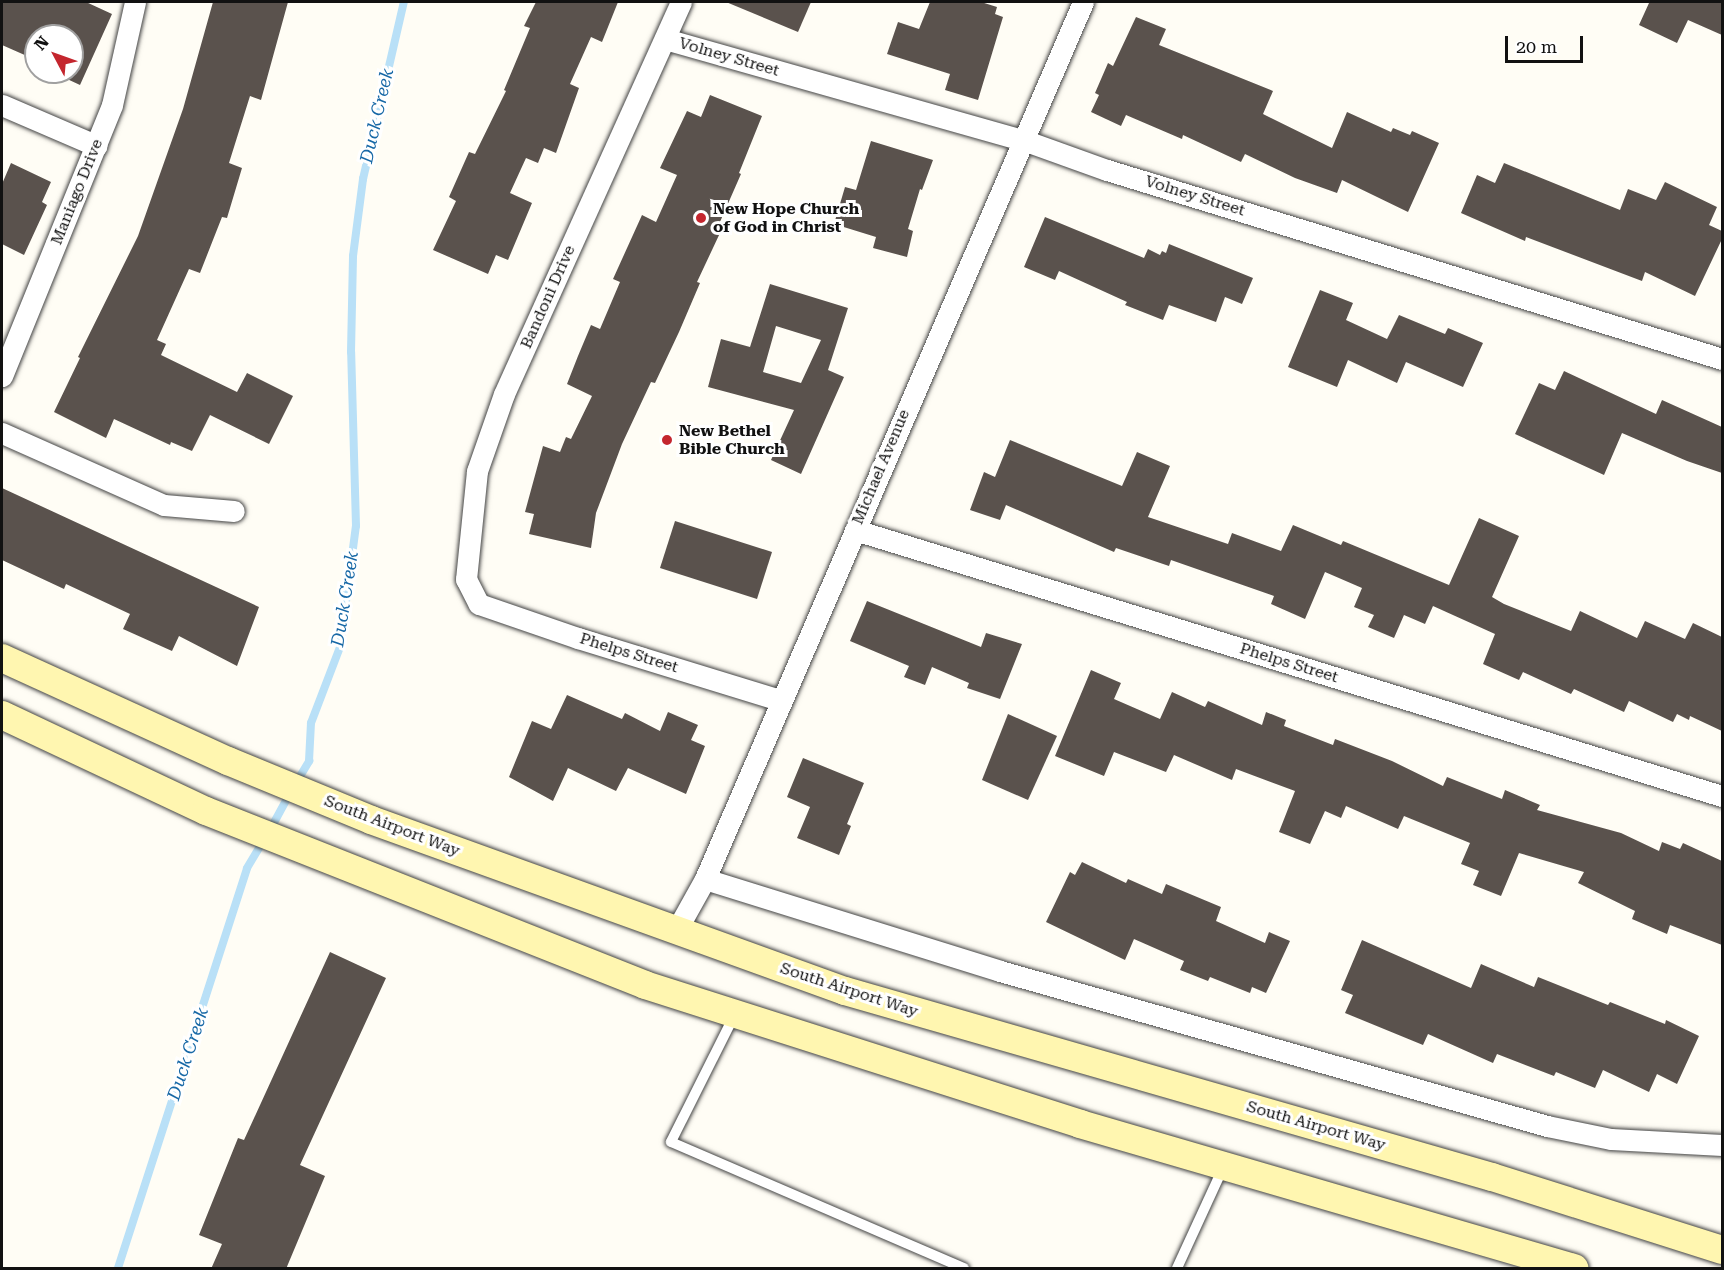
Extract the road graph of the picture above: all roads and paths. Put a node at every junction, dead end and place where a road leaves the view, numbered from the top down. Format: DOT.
graph roads {
  1 [pos="135,2"];
  2 [pos="681,2"];
  3 [pos="1083,2"];
  4 [pos="666,39"];
  5 [pos="2,105"];
  6 [pos="1023,140"];
  7 [pos="97,146"];
  8 [pos="1722,359"];
  9 [pos="2,376"];
  10 [pos="2,433"];
  11 [pos="234,511"];
  12 [pos="855,530"];
  13 [pos="479,603"];
  14 [pos="2,658"];
  15 [pos="780,700"];
  16 [pos="2,715"];
  17 [pos="1722,796"];
  18 [pos="705,879"];
  19 [pos="676,931"];
  20 [pos="735,1014"];
  21 [pos="1722,1145"];
  22 [pos="1224,1166"];
  23 [pos="1722,1250"];
  24 [pos="964,1269"];
  25 [pos="1177,1269"];
  26 [pos="1574,1269"];
  1 -- 7 [label="street, Maniago Drive"];
  2 -- 4 [label="street, Bandoni Drive"];
  3 -- 6 [label="street, Michael Avenue"];
  4 -- 6 [label="street, Volney Street"];
  4 -- 13 [label="street, Bandoni Drive"];
  5 -- 7 [label="street"];
  6 -- 8 [label="street, Volney Street"];
  6 -- 12 [label="street, Michael Avenue"];
  7 -- 9 [label="street, Maniago Drive"];
  10 -- 11 [label="street"];
  12 -- 15 [label="street, Michael Avenue"];
  12 -- 17 [label="street, Phelps Street"];
  13 -- 15 [label="street, Phelps Street"];
  14 -- 19 [label="main road, South Airport Way"];
  15 -- 18 [label="street, Michael Avenue"];
  16 -- 20 [label="main road"];
  18 -- 19 [label="street, Michael Avenue"];
  18 -- 21 [label="street"];
  19 -- 23 [label="main road, South Airport Way"];
  20 -- 22 [label="main road"];
  20 -- 24 [label="lane"];
  22 -- 25 [label="lane"];
  22 -- 26 [label="main road"];
}
